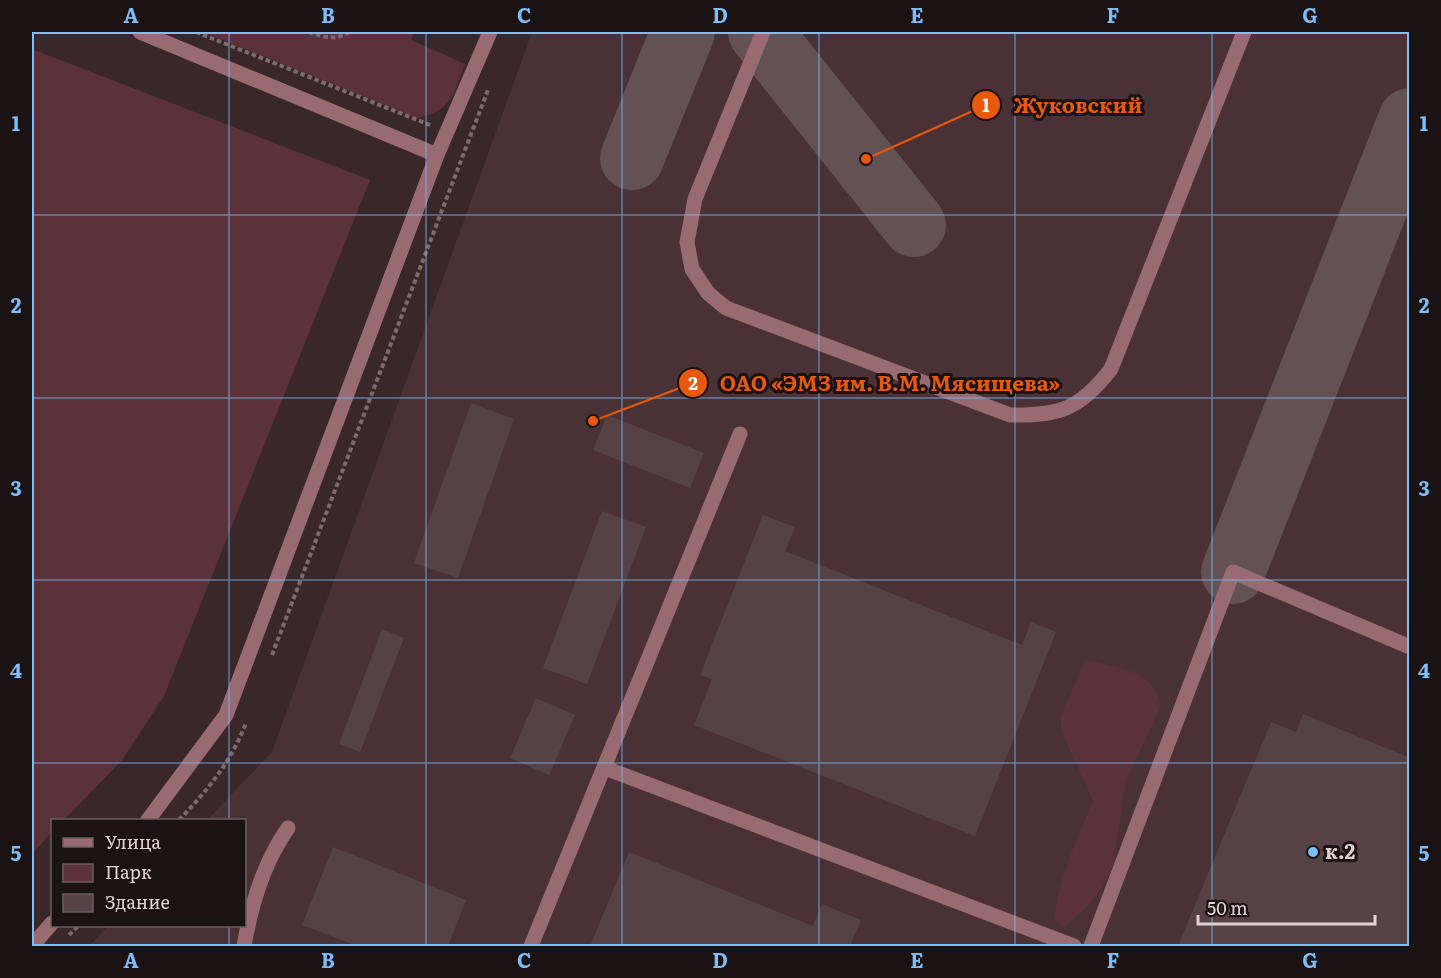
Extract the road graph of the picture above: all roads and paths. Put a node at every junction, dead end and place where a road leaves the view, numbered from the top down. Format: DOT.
graph roads {
  1 [pos="140,32"];
  2 [pos="195,32"];
  3 [pos="309,32"];
  4 [pos="349,32"];
  5 [pos="490,32"];
  6 [pos="763,32"];
  7 [pos="1244,32"];
  8 [pos="490,87"];
  9 [pos="448,132"];
  10 [pos="437,155"];
  11 [pos="740,434"];
  12 [pos="1410,647"];
  13 [pos="269,662"];
  14 [pos="248,718"];
  15 [pos="605,768"];
  16 [pos="149,819"];
  17 [pos="179,819"];
  18 [pos="288,828"];
  19 [pos="51,924"];
  20 [pos="32,946"];
  21 [pos="244,946"];
  22 [pos="531,946"];
  23 [pos="1074,946"];
  24 [pos="1091,946"];
  1 -- 10 [label="street"];
  2 -- 9 [label="path"];
  3 -- 4 [label="path"];
  5 -- 9 [label="street"];
  6 -- 7 [label="street"];
  8 -- 13 [label="path"];
  9 -- 10 [label="street"];
  10 -- 16 [label="street"];
  11 -- 15 [label="street"];
  12 -- 24 [label="street"];
  14 -- 17 [label="path"];
  15 -- 22 [label="street"];
  15 -- 23 [label="street"];
  18 -- 21 [label="street"];
  19 -- 20 [label="street"];
}
